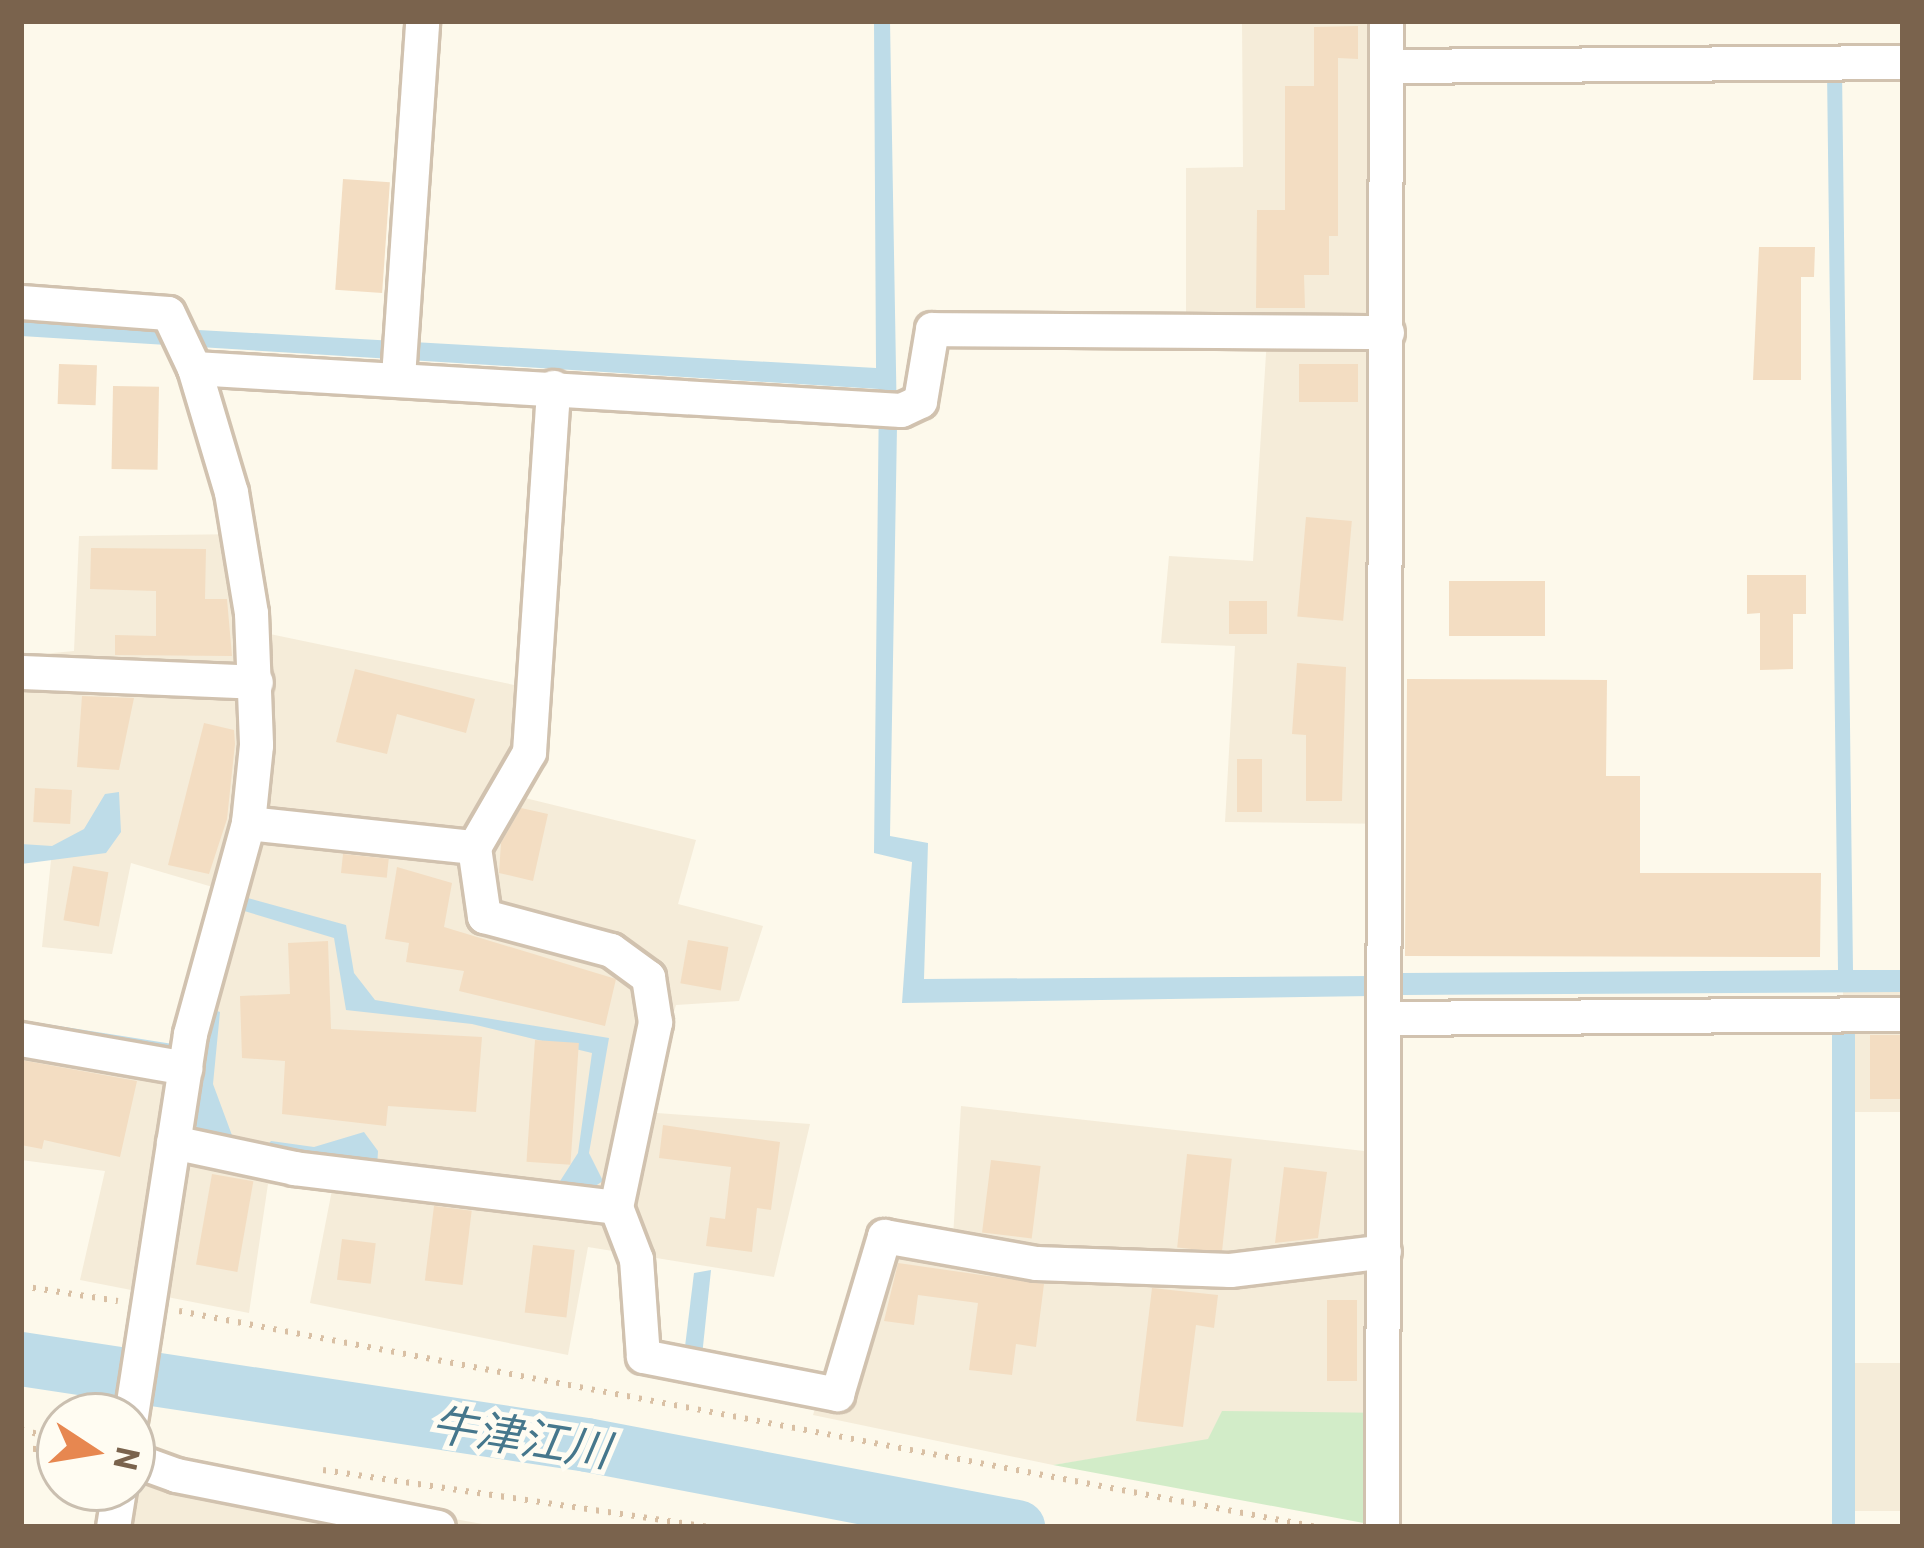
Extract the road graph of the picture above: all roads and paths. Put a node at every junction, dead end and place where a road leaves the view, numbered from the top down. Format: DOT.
graph roads {
  1 [pos="422,21"];
  2 [pos="1386,21"];
  3 [pos="1903,62"];
  4 [pos="1387,66"];
  5 [pos="21,302"];
  6 [pos="1387,332"];
  7 [pos="186,350"];
  8 [pos="398,377"];
  9 [pos="553,387"];
  10 [pos="21,672"];
  11 [pos="256,682"];
  12 [pos="248,823"];
  13 [pos="474,847"];
  14 [pos="1903,1015"];
  15 [pos="1386,1018"];
  16 [pos="21,1039"];
  17 [pos="188,1051"];
  18 [pos="172,1142"];
  19 [pos="616,1207"];
  20 [pos="1384,1251"];
  21 [pos="21,1286"];
  22 [pos="148,1306"];
  23 [pos="134,1392"];
  24 [pos="300,1467"];
  25 [pos="156,1468"];
  26 [pos="438,1527"];
  27 [pos="711,1527"];
  28 [pos="1316,1527"];
  29 [pos="1382,1527"];
  1 -- 8 [label="street"];
  2 -- 4 [label="street"];
  3 -- 4 [label="street"];
  4 -- 6 [label="street"];
  5 -- 7 [label="street"];
  6 -- 9 [label="street"];
  6 -- 15 [label="street"];
  7 -- 8 [label="street"];
  7 -- 11 [label="street"];
  8 -- 9 [label="street"];
  9 -- 13 [label="street"];
  10 -- 11 [label="street"];
  11 -- 12 [label="street"];
  12 -- 13 [label="street"];
  12 -- 17 [label="street"];
  13 -- 19 [label="street"];
  14 -- 15 [label="street"];
  15 -- 20 [label="street"];
  16 -- 17 [label="street"];
  17 -- 18 [label="street"];
  18 -- 19 [label="street"];
  18 -- 22 [label="street"];
  19 -- 20 [label="street"];
  20 -- 29 [label="street"];
  21 -- 22 [label="path"];
  22 -- 23 [label="street"];
  22 -- 28 [label="path"];
  24 -- 27 [label="path"];
  25 -- 26 [label="street"];
}
